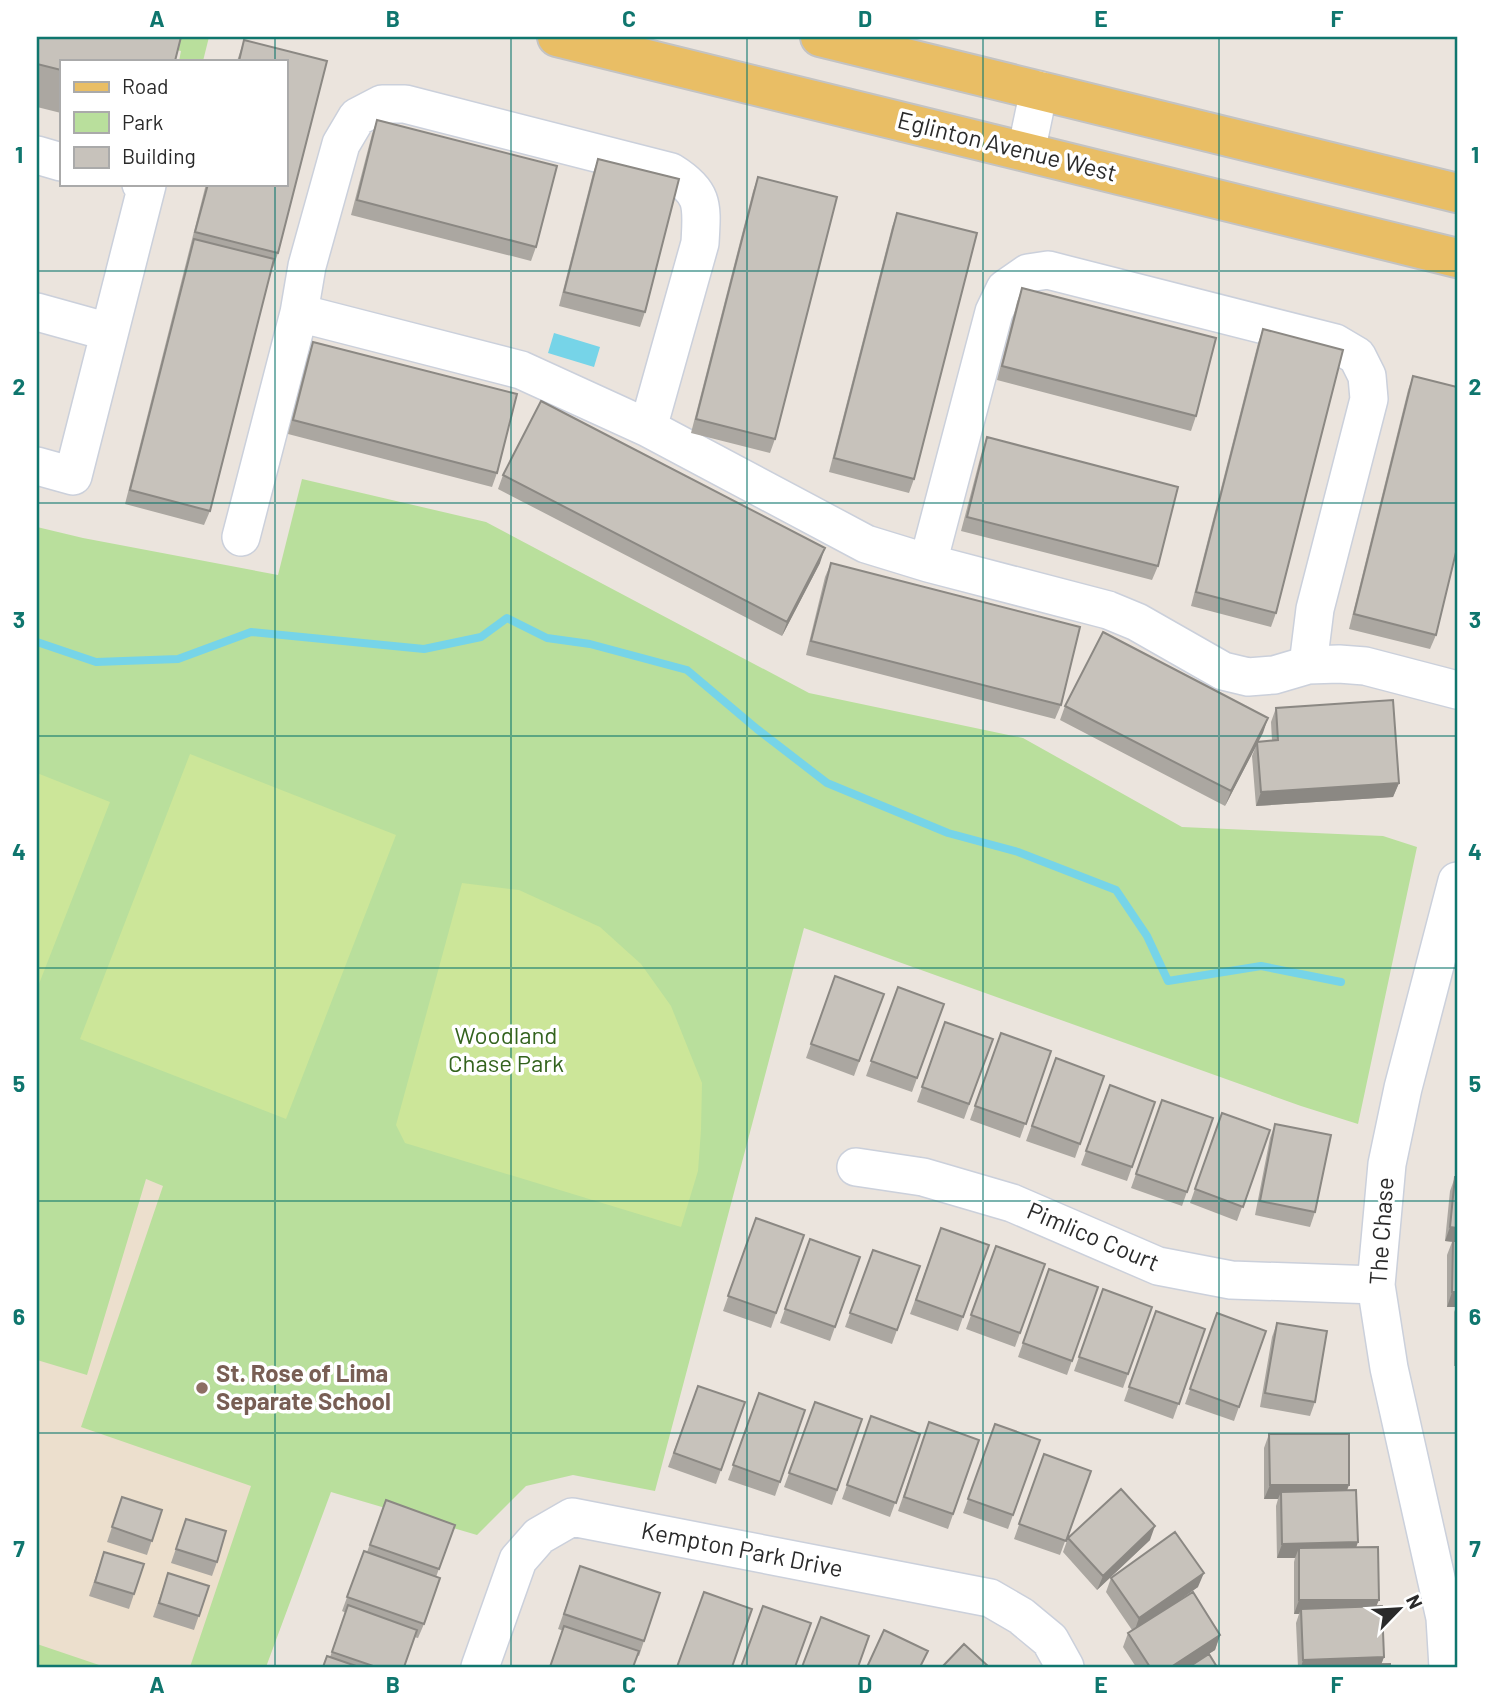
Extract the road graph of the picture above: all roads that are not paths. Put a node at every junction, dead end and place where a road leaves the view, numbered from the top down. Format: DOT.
graph roads {
  1 [pos="557,37"];
  2 [pos="820,37"];
  3 [pos="1039,90"];
  4 [pos="1027,152"];
  5 [pos="37,155"];
  6 [pos="60,162"];
  7 [pos="147,186"];
  8 [pos="1457,193"];
  9 [pos="1457,258"];
  10 [pos="37,312"];
  11 [pos="299,313"];
  12 [pos="109,332"];
  13 [pos="648,428"];
  14 [pos="37,466"];
  15 [pos="241,537"];
  16 [pos="928,563"];
  17 [pos="1308,665"];
  18 [pos="1457,690"];
  19 [pos="1457,881"];
  20 [pos="856,1167"];
  21 [pos="1376,1285"];
  22 [pos="1451,1617"];
  23 [pos="480,1667"];
  24 [pos="1065,1667"];
  25 [pos="1448,1667"];
  1 -- 4 [label="main road, Eglinton Avenue West"];
  2 -- 3 [label="main road"];
  3 -- 4 [label="street"];
  3 -- 8 [label="main road"];
  4 -- 9 [label="main road, Eglinton Avenue West"];
  5 -- 6 [label="street"];
  7 -- 12 [label="street"];
  10 -- 12 [label="street"];
  11 -- 13 [label="street"];
  11 -- 13 [label="street"];
  11 -- 15 [label="street"];
  12 -- 14 [label="street"];
  13 -- 16 [label="street"];
  16 -- 17 [label="street"];
  16 -- 17 [label="street"];
  17 -- 18 [label="street"];
  19 -- 21 [label="street, The Chase"];
  20 -- 21 [label="street, Pimlico Court"];
  21 -- 22 [label="street, The Chase"];
  22 -- 25 [label="street, The Chase"];
  23 -- 24 [label="street, Kempton Park Drive"];
}
